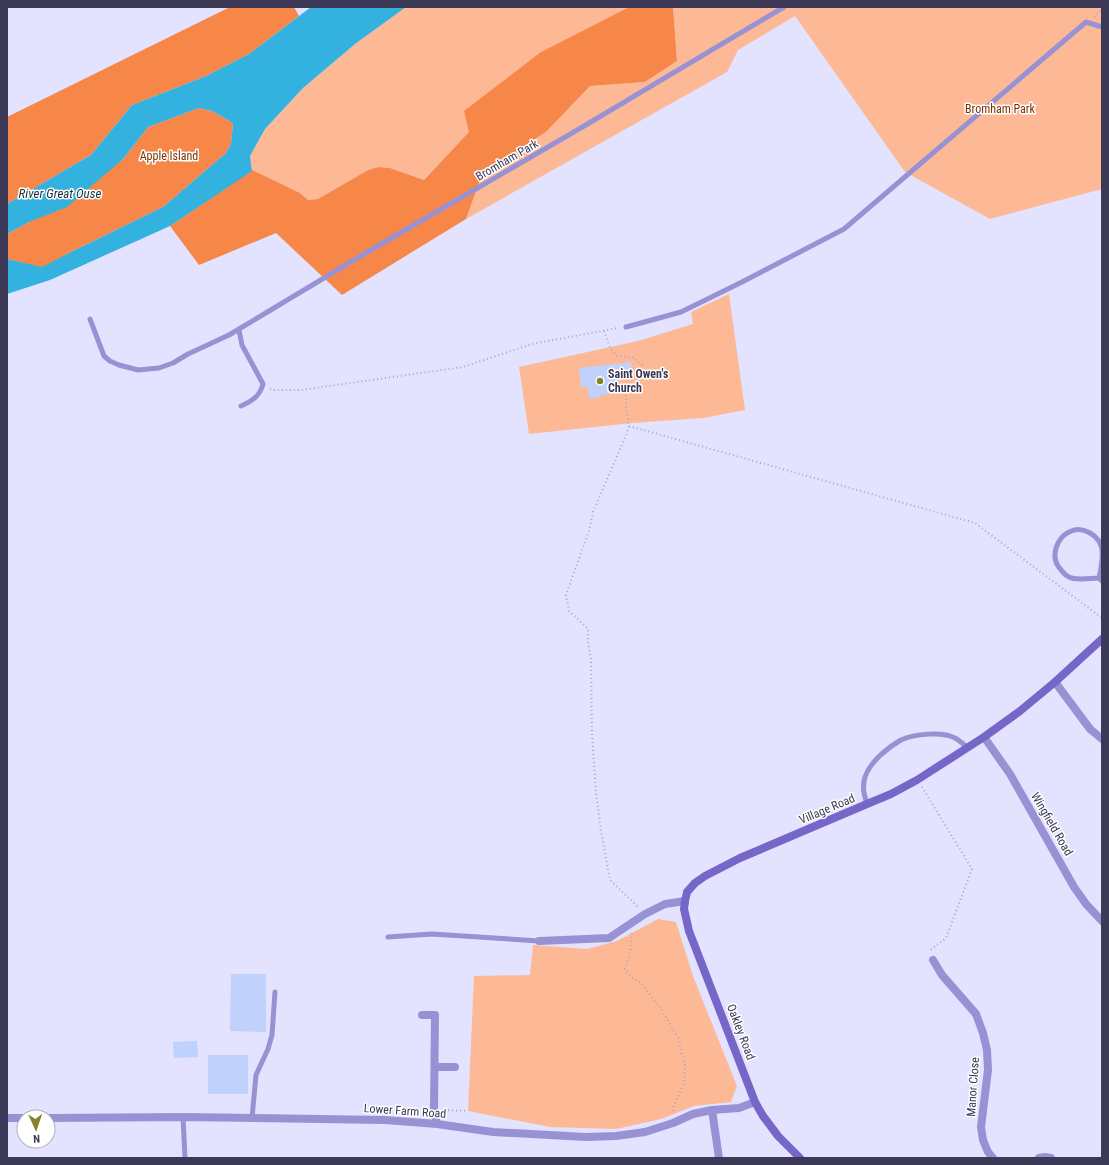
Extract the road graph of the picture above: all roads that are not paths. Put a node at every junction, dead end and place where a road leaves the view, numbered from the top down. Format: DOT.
graph roads {
  1 [pos="784,7"];
  2 [pos="1102,27"];
  3 [pos="90,319"];
  4 [pos="626,326"];
  5 [pos="239,330"];
  6 [pos="241,406"];
  7 [pos="1101,579"];
  8 [pos="1102,639"];
  9 [pos="1055,682"];
  10 [pos="984,737"];
  11 [pos="1102,739"];
  12 [pos="967,747"];
  13 [pos="867,804"];
  14 [pos="685,901"];
  15 [pos="1102,921"];
  16 [pos="388,937"];
  17 [pos="539,941"];
  18 [pos="933,960"];
  19 [pos="275,992"];
  20 [pos="422,1015"];
  21 [pos="435,1067"];
  22 [pos="455,1067"];
  23 [pos="755,1102"];
  24 [pos="712,1110"];
  25 [pos="183,1117"];
  26 [pos="56,1118"];
  27 [pos="252,1118"];
  28 [pos="437,1124"];
  29 [pos="185,1158"];
  30 [pos="720,1158"];
  31 [pos="800,1158"];
  32 [pos="993,1158"];
  33 [pos="1039,1158"];
  34 [pos="1051,1158"];
  1 -- 5 [label="lane, Bromham Park"];
  2 -- 4 [label="lane"];
  3 -- 5 [label="lane, Bromham Park"];
  5 -- 6 [label="lane"];
  7 -- 7 [label="lane"];
  8 -- 9 [label="street, Village Road"];
  9 -- 10 [label="street, Village Road"];
  9 -- 11 [label="street"];
  10 -- 12 [label="street, Village Road"];
  10 -- 15 [label="street, Wingfield Road"];
  12 -- 13 [label="street, Village Road"];
  12 -- 13 [label="lane"];
  13 -- 14 [label="street, Village Road"];
  14 -- 17 [label="street"];
  14 -- 23 [label="street, Oakley Road"];
  16 -- 17 [label="lane"];
  18 -- 32 [label="street, Manor Close"];
  19 -- 27 [label="lane"];
  20 -- 21 [label="street"];
  21 -- 22 [label="street"];
  21 -- 28 [label="street"];
  23 -- 24 [label="street, Lower Farm Road"];
  23 -- 31 [label="street, Oakley Road"];
  24 -- 28 [label="street, Lower Farm Road"];
  24 -- 30 [label="street"];
  25 -- 26 [label="street, Lower Farm Road"];
  25 -- 27 [label="street, Lower Farm Road"];
  25 -- 29 [label="lane"];
  27 -- 28 [label="street, Lower Farm Road"];
  33 -- 34 [label="street"];
}
